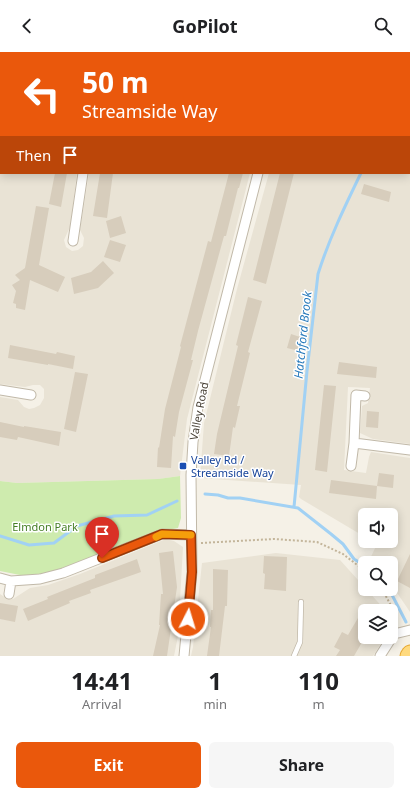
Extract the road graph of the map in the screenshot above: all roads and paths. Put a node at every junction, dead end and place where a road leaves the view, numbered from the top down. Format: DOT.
graph roads {
  1 [pos="83,174"];
  2 [pos="258,174"];
  3 [pos="73,241"];
  4 [pos="0,390"];
  5 [pos="31,395"];
  6 [pos="365,396"];
  7 [pos="354,443"];
  8 [pos="410,450"];
  9 [pos="351,466"];
  10 [pos="191,535"];
  11 [pos="201,543"];
  12 [pos="358,566"];
  13 [pos="0,578"];
  14 [pos="11,581"];
  15 [pos="10,594"];
  16 [pos="301,602"];
  17 [pos="410,630"];
  18 [pos="398,633"];
  19 [pos="388,644"];
  20 [pos="410,653"];
  21 [pos="184,656"];
  22 [pos="294,656"];
  23 [pos="380,656"];
  24 [pos="408,656"];
  1 -- 3 [label="street"];
  2 -- 10 [label="street, Valley Road"];
  4 -- 5 [label="street"];
  6 -- 7 [label="street"];
  7 -- 8 [label="street"];
  7 -- 9 [label="street"];
  10 -- 14 [label="street"];
  10 -- 21 [label="street, Valley Road"];
  11 -- 12 [label="path"];
  13 -- 14 [label="street"];
  14 -- 15 [label="street"];
  16 -- 22 [label="lane"];
  17 -- 18 [label="street"];
  19 -- 23 [label="street"];
  20 -- 24 [label="highway"];
}
